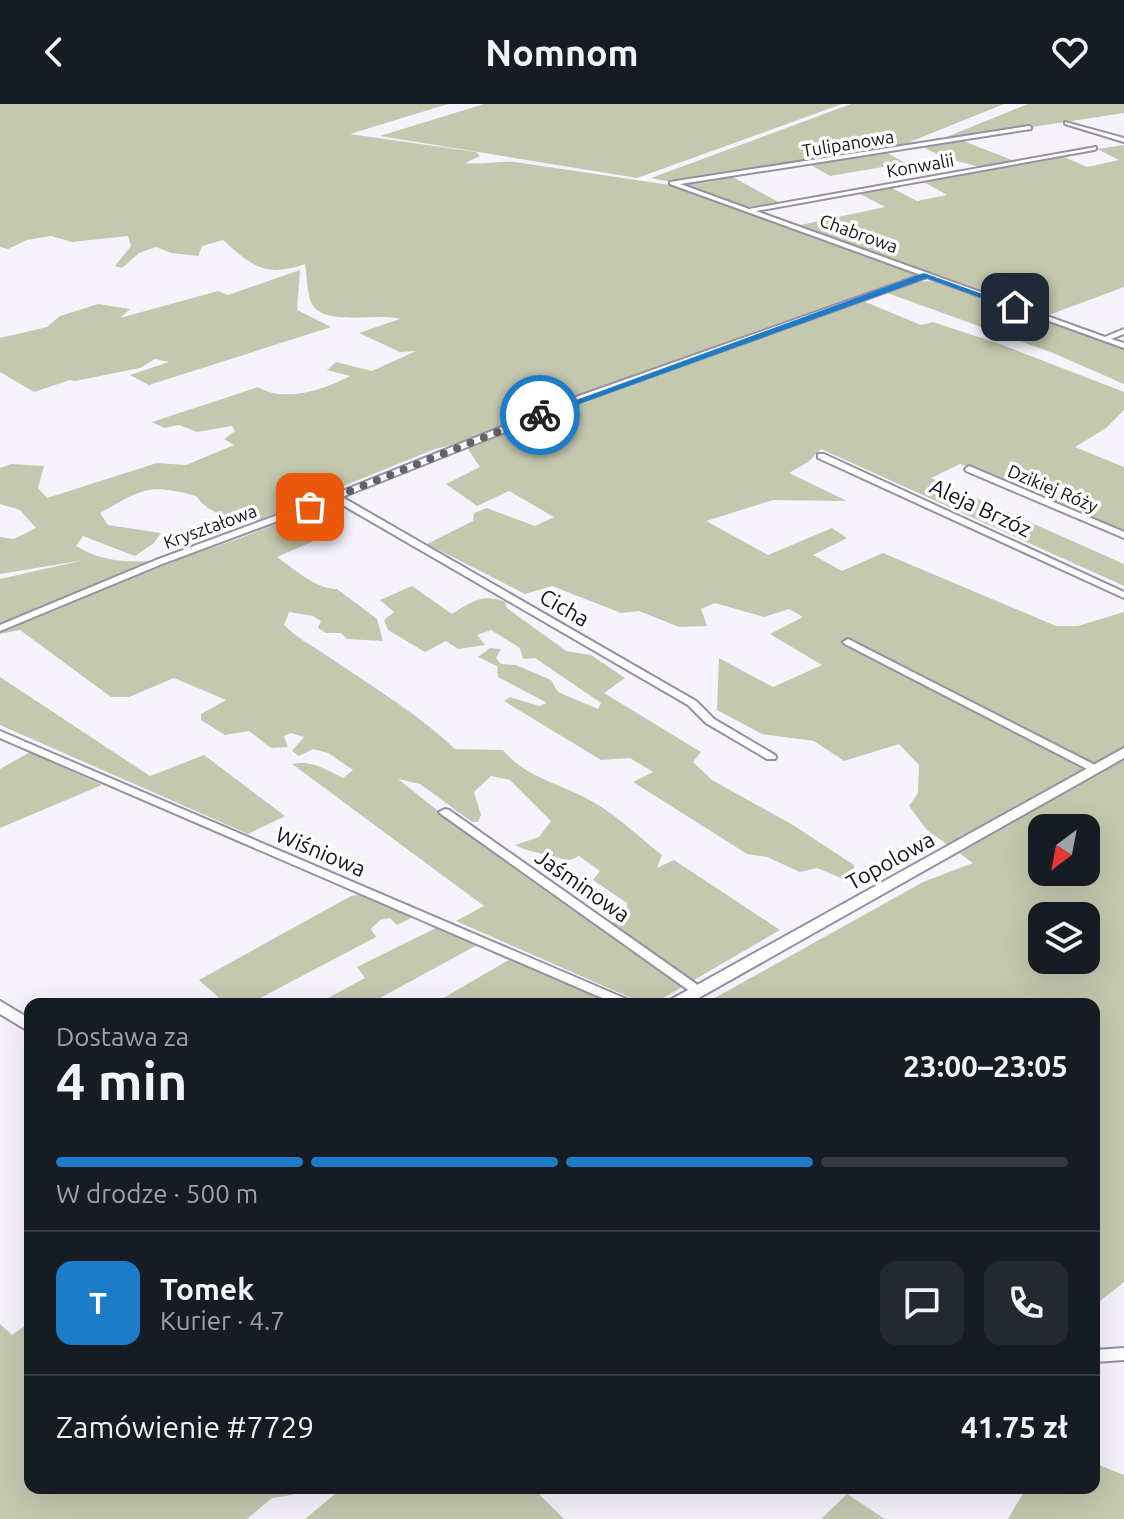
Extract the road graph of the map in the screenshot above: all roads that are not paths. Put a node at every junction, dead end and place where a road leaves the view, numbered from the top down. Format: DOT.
graph roads {
  1 [pos="1067,123"];
  2 [pos="1029,128"];
  3 [pos="1124,140"];
  4 [pos="1094,148"];
  5 [pos="672,183"];
  6 [pos="751,210"];
  7 [pos="927,275"];
  8 [pos="1124,331"];
  9 [pos="1105,339"];
  10 [pos="1124,346"];
  11 [pos="821,456"];
  12 [pos="969,469"];
  13 [pos="335,497"];
  14 [pos="1124,535"];
  15 [pos="1124,595"];
  16 [pos="0,628"];
  17 [pos="848,642"];
  18 [pos="0,734"];
  19 [pos="1124,752"];
  20 [pos="771,757"];
  21 [pos="1095,769"];
  22 [pos="445,812"];
  23 [pos="698,991"];
  24 [pos="613,998"];
  25 [pos="686,998"];
  26 [pos="0,1006"];
  27 [pos="24,1023"];
  28 [pos="1124,1354"];
  29 [pos="1100,1356"];
  1 -- 3 [label="street"];
  2 -- 5 [label="street, Tulipanowa"];
  4 -- 6 [label="street, Konwalii"];
  5 -- 6 [label="street, Chabrowa"];
  6 -- 7 [label="street, Chabrowa"];
  7 -- 9 [label="street, Chabrowa"];
  7 -- 13 [label="street, Kryształowa"];
  8 -- 9 [label="street"];
  9 -- 10 [label="street, Chabrowa"];
  11 -- 15 [label="street, Aleja Brzóz"];
  12 -- 14 [label="street, Dzikiej Róży"];
  13 -- 16 [label="street, Kryształowa"];
  13 -- 20 [label="street, Cicha"];
  17 -- 21 [label="street"];
  18 -- 24 [label="street, Wiśniowa"];
  19 -- 21 [label="street, Topolowa"];
  21 -- 23 [label="street, Topolowa"];
  22 -- 23 [label="street, Jaśminowa"];
  23 -- 25 [label="street, Topolowa"];
  26 -- 27 [label="street"];
  28 -- 29 [label="street"];
}
